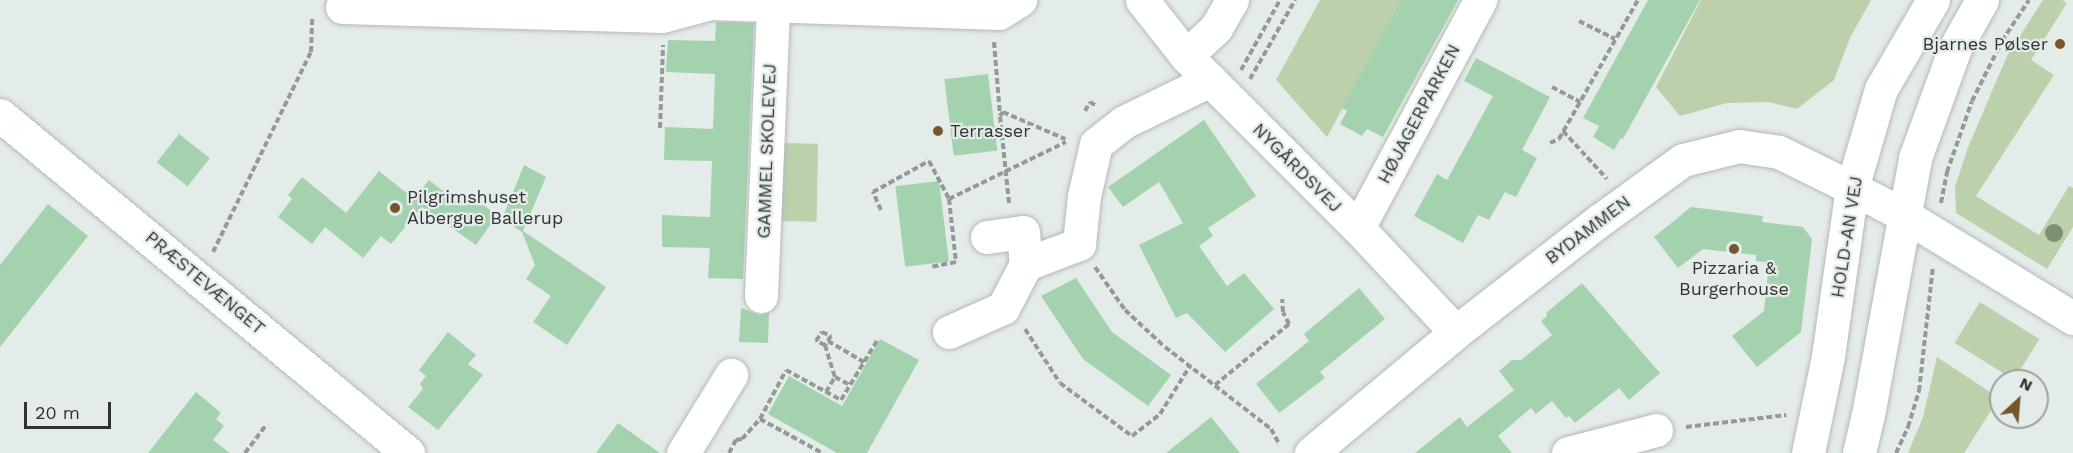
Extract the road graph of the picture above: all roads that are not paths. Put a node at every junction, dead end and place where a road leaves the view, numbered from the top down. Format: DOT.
graph roads {
  1 [pos="1142,0"];
  2 [pos="1232,0"];
  3 [pos="1480,0"];
  4 [pos="1933,0"];
  5 [pos="1982,0"];
  6 [pos="772,3"];
  7 [pos="1006,6"];
  8 [pos="327,12"];
  9 [pos="1186,56"];
  10 [pos="1223,94"];
  11 [pos="0,115"];
  12 [pos="1852,188"];
  13 [pos="1904,215"];
  14 [pos="1358,228"];
  15 [pos="987,237"];
  16 [pos="1026,264"];
  17 [pos="761,296"];
  18 [pos="2073,318"];
  19 [pos="949,332"];
  20 [pos="1456,333"];
  21 [pos="731,375"];
  22 [pos="1656,430"];
  23 [pos="408,453"];
  24 [pos="683,453"];
  25 [pos="1311,453"];
  26 [pos="1568,453"];
  27 [pos="1808,453"];
  28 [pos="1859,453"];
  1 -- 9 [label="street, NYGÅRDSVEJ"];
  2 -- 9 [label="street"];
  3 -- 14 [label="street, HØJAGERPARKEN"];
  4 -- 12 [label="street, HOLD-AN VEJ"];
  5 -- 13 [label="street"];
  6 -- 7 [label="street"];
  6 -- 8 [label="street"];
  6 -- 17 [label="street, GAMMEL SKOLEVEJ"];
  9 -- 10 [label="street, NYGÅRDSVEJ"];
  10 -- 14 [label="street, NYGÅRDSVEJ"];
  10 -- 16 [label="street"];
  11 -- 23 [label="street, PRÆSTEVÆNGET"];
  12 -- 13 [label="street, BYDAMMEN"];
  12 -- 20 [label="street, BYDAMMEN"];
  12 -- 27 [label="street, HOLD-AN VEJ"];
  13 -- 18 [label="street"];
  13 -- 28 [label="street"];
  14 -- 20 [label="street, NYGÅRDSVEJ"];
  15 -- 16 [label="street"];
  16 -- 19 [label="street"];
  20 -- 25 [label="street, BYDAMMEN"];
  21 -- 24 [label="street"];
  22 -- 26 [label="street"];
}
